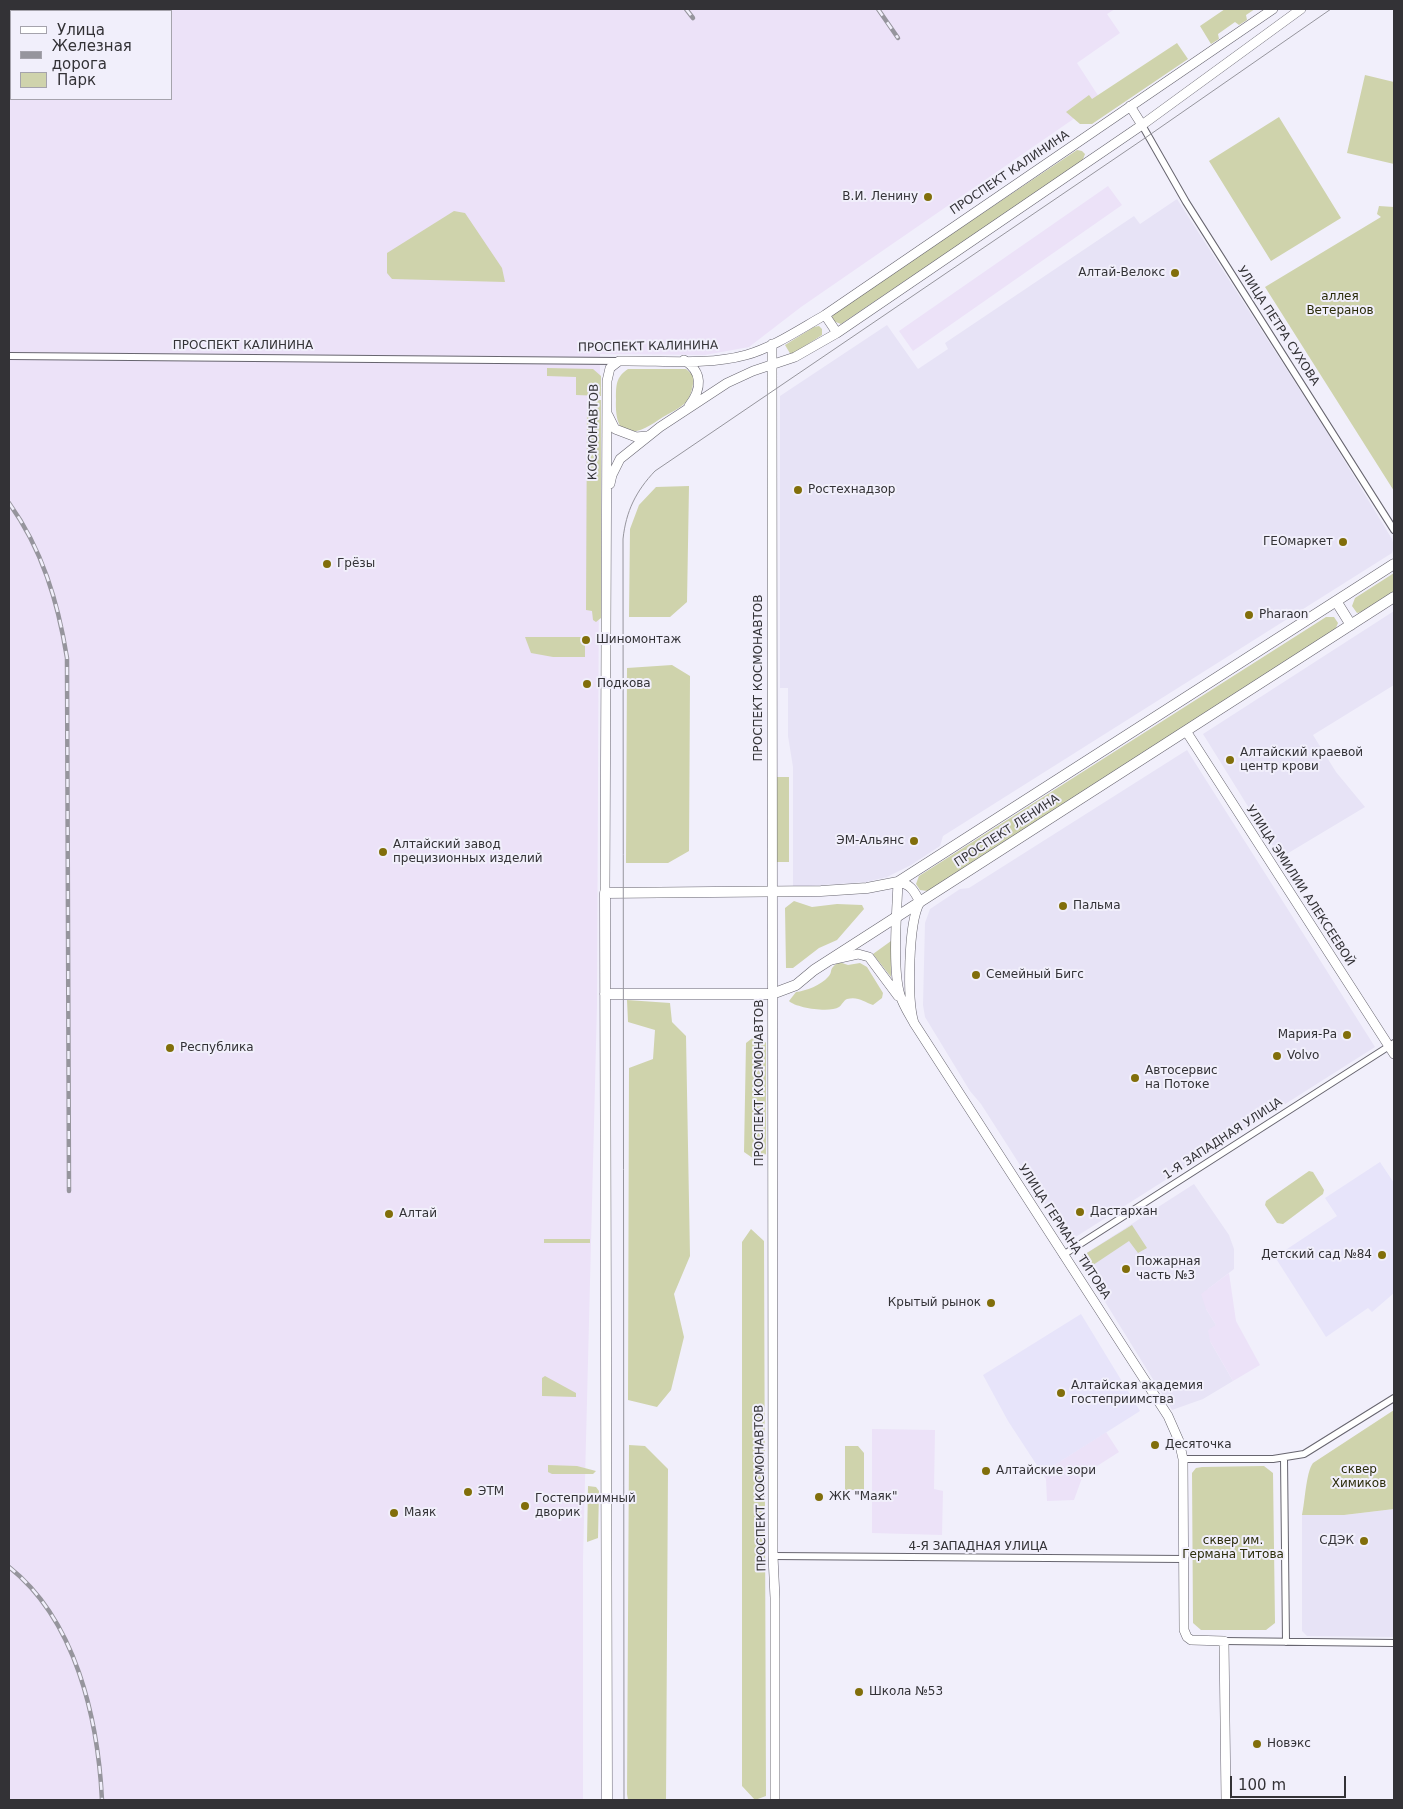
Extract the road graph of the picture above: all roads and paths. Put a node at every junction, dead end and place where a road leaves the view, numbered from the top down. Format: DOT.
graph roads {
  1 [pos="1274,9"];
  2 [pos="1301,9"];
  3 [pos="1130,106"];
  4 [pos="1144,129"];
  5 [pos="825,315"];
  6 [pos="837,333"];
  7 [pos="772,344"];
  8 [pos="9,356"];
  9 [pos="684,360"];
  10 [pos="619,361"];
  11 [pos="772,366"];
  12 [pos="607,410"];
  13 [pos="686,410"];
  14 [pos="647,436"];
  15 [pos="606,509"];
  16 [pos="1394,530"];
  17 [pos="1394,564"];
  18 [pos="1394,597"];
  19 [pos="1336,601"];
  20 [pos="1351,625"];
  21 [pos="1186,731"];
  22 [pos="898,882"];
  23 [pos="772,891"];
  24 [pos="605,893"];
  25 [pos="920,902"];
  26 [pos="896,918"];
  27 [pos="829,961"];
  28 [pos="605,994"];
  29 [pos="772,994"];
  30 [pos="905,1007"];
  31 [pos="914,1023"];
  32 [pos="1393,1048"];
  33 [pos="1063,1255"];
  34 [pos="1394,1398"];
  35 [pos="1284,1458"];
  36 [pos="1183,1459"];
  37 [pos="773,1556"];
  38 [pos="1184,1559"];
  39 [pos="1224,1641"];
  40 [pos="1286,1642"];
  41 [pos="1394,1643"];
  42 [pos="607,1800"];
  43 [pos="775,1800"];
  44 [pos="1226,1800"];
  1 -- 3 [label="street, ПРОСПЕКТ КАЛИНИНА"];
  2 -- 4 [label="street"];
  3 -- 4 [label="street"];
  3 -- 5 [label="street, ПРОСПЕКТ КАЛИНИНА"];
  4 -- 6 [label="street"];
  4 -- 16 [label="street, УЛИЦА ПЕТРА СУХОВА"];
  5 -- 6 [label="street"];
  5 -- 7 [label="street, ПРОСПЕКТ КАЛИНИНА"];
  6 -- 11 [label="street"];
  7 -- 9 [label="street, ПРОСПЕКТ КАЛИНИНА"];
  7 -- 11 [label="street, ПРОСПЕКТ КОСМОНАВТОВ"];
  8 -- 10 [label="street, ПРОСПЕКТ КАЛИНИНА"];
  9 -- 10 [label="street, ПРОСПЕКТ КАЛИНИНА"];
  9 -- 13 [label="street"];
  10 -- 12 [label="street, КОСМОНАВТОВ"];
  11 -- 13 [label="street"];
  11 -- 23 [label="street, ПРОСПЕКТ КОСМОНАВТОВ"];
  12 -- 14 [label="street"];
  12 -- 15 [label="street, КОСМОНАВТОВ"];
  13 -- 14 [label="street"];
  14 -- 15 [label="street"];
  15 -- 24 [label="street"];
  17 -- 19 [label="main road, ПРОСПЕКТ ЛЕНИНА"];
  18 -- 20 [label="main road, ПРОСПЕКТ ЛЕНИНА"];
  19 -- 20 [label="main road"];
  19 -- 22 [label="main road, ПРОСПЕКТ ЛЕНИНА"];
  20 -- 21 [label="main road, ПРОСПЕКТ ЛЕНИНА"];
  21 -- 25 [label="main road, ПРОСПЕКТ ЛЕНИНА"];
  21 -- 32 [label="street, УЛИЦА ЭМИЛИИ АЛЕКСЕЕВОЙ"];
  22 -- 23 [label="main road, ПРОСПЕКТ ЛЕНИНА"];
  22 -- 25 [label="street"];
  22 -- 26 [label="street"];
  23 -- 24 [label="main road, ПРОСПЕКТ ЛЕНИНА"];
  23 -- 29 [label="street, ПРОСПЕКТ КОСМОНАВТОВ"];
  24 -- 28 [label="main road"];
  25 -- 26 [label="main road, ПРОСПЕКТ ЛЕНИНА"];
  25 -- 31 [label="street"];
  26 -- 27 [label="main road, ПРОСПЕКТ ЛЕНИНА"];
  26 -- 30 [label="street"];
  27 -- 29 [label="main road, ПРОСПЕКТ ЛЕНИНА"];
  27 -- 30 [label="street"];
  28 -- 29 [label="main road, ПРОСПЕКТ ЛЕНИНА"];
  28 -- 42 [label="main road"];
  29 -- 37 [label="street, ПРОСПЕКТ КОСМОНАВТОВ"];
  30 -- 31 [label="street, УЛИЦА ГЕРМАНА ТИТОВА"];
  31 -- 33 [label="street, УЛИЦА ГЕРМАНА ТИТОВА"];
  32 -- 33 [label="street, 1-Я ЗАПАДНАЯ УЛИЦА"];
  33 -- 36 [label="street, УЛИЦА ГЕРМАНА ТИТОВА"];
  34 -- 35 [label="street"];
  35 -- 36 [label="street"];
  35 -- 40 [label="street"];
  36 -- 38 [label="street, УЛИЦА ГЕРМАНА ТИТОВА"];
  37 -- 38 [label="street, 4-Я ЗАПАДНАЯ УЛИЦА"];
  37 -- 43 [label="street, ПРОСПЕКТ КОСМОНАВТОВ"];
  38 -- 39 [label="street, УЛИЦА ГЕРМАНА ТИТОВА"];
  39 -- 40 [label="street, УЛИЦА ГЕРМАНА ТИТОВА"];
  39 -- 44 [label="street"];
  40 -- 41 [label="street, УЛИЦА ГЕРМАНА ТИТОВА"];
}
